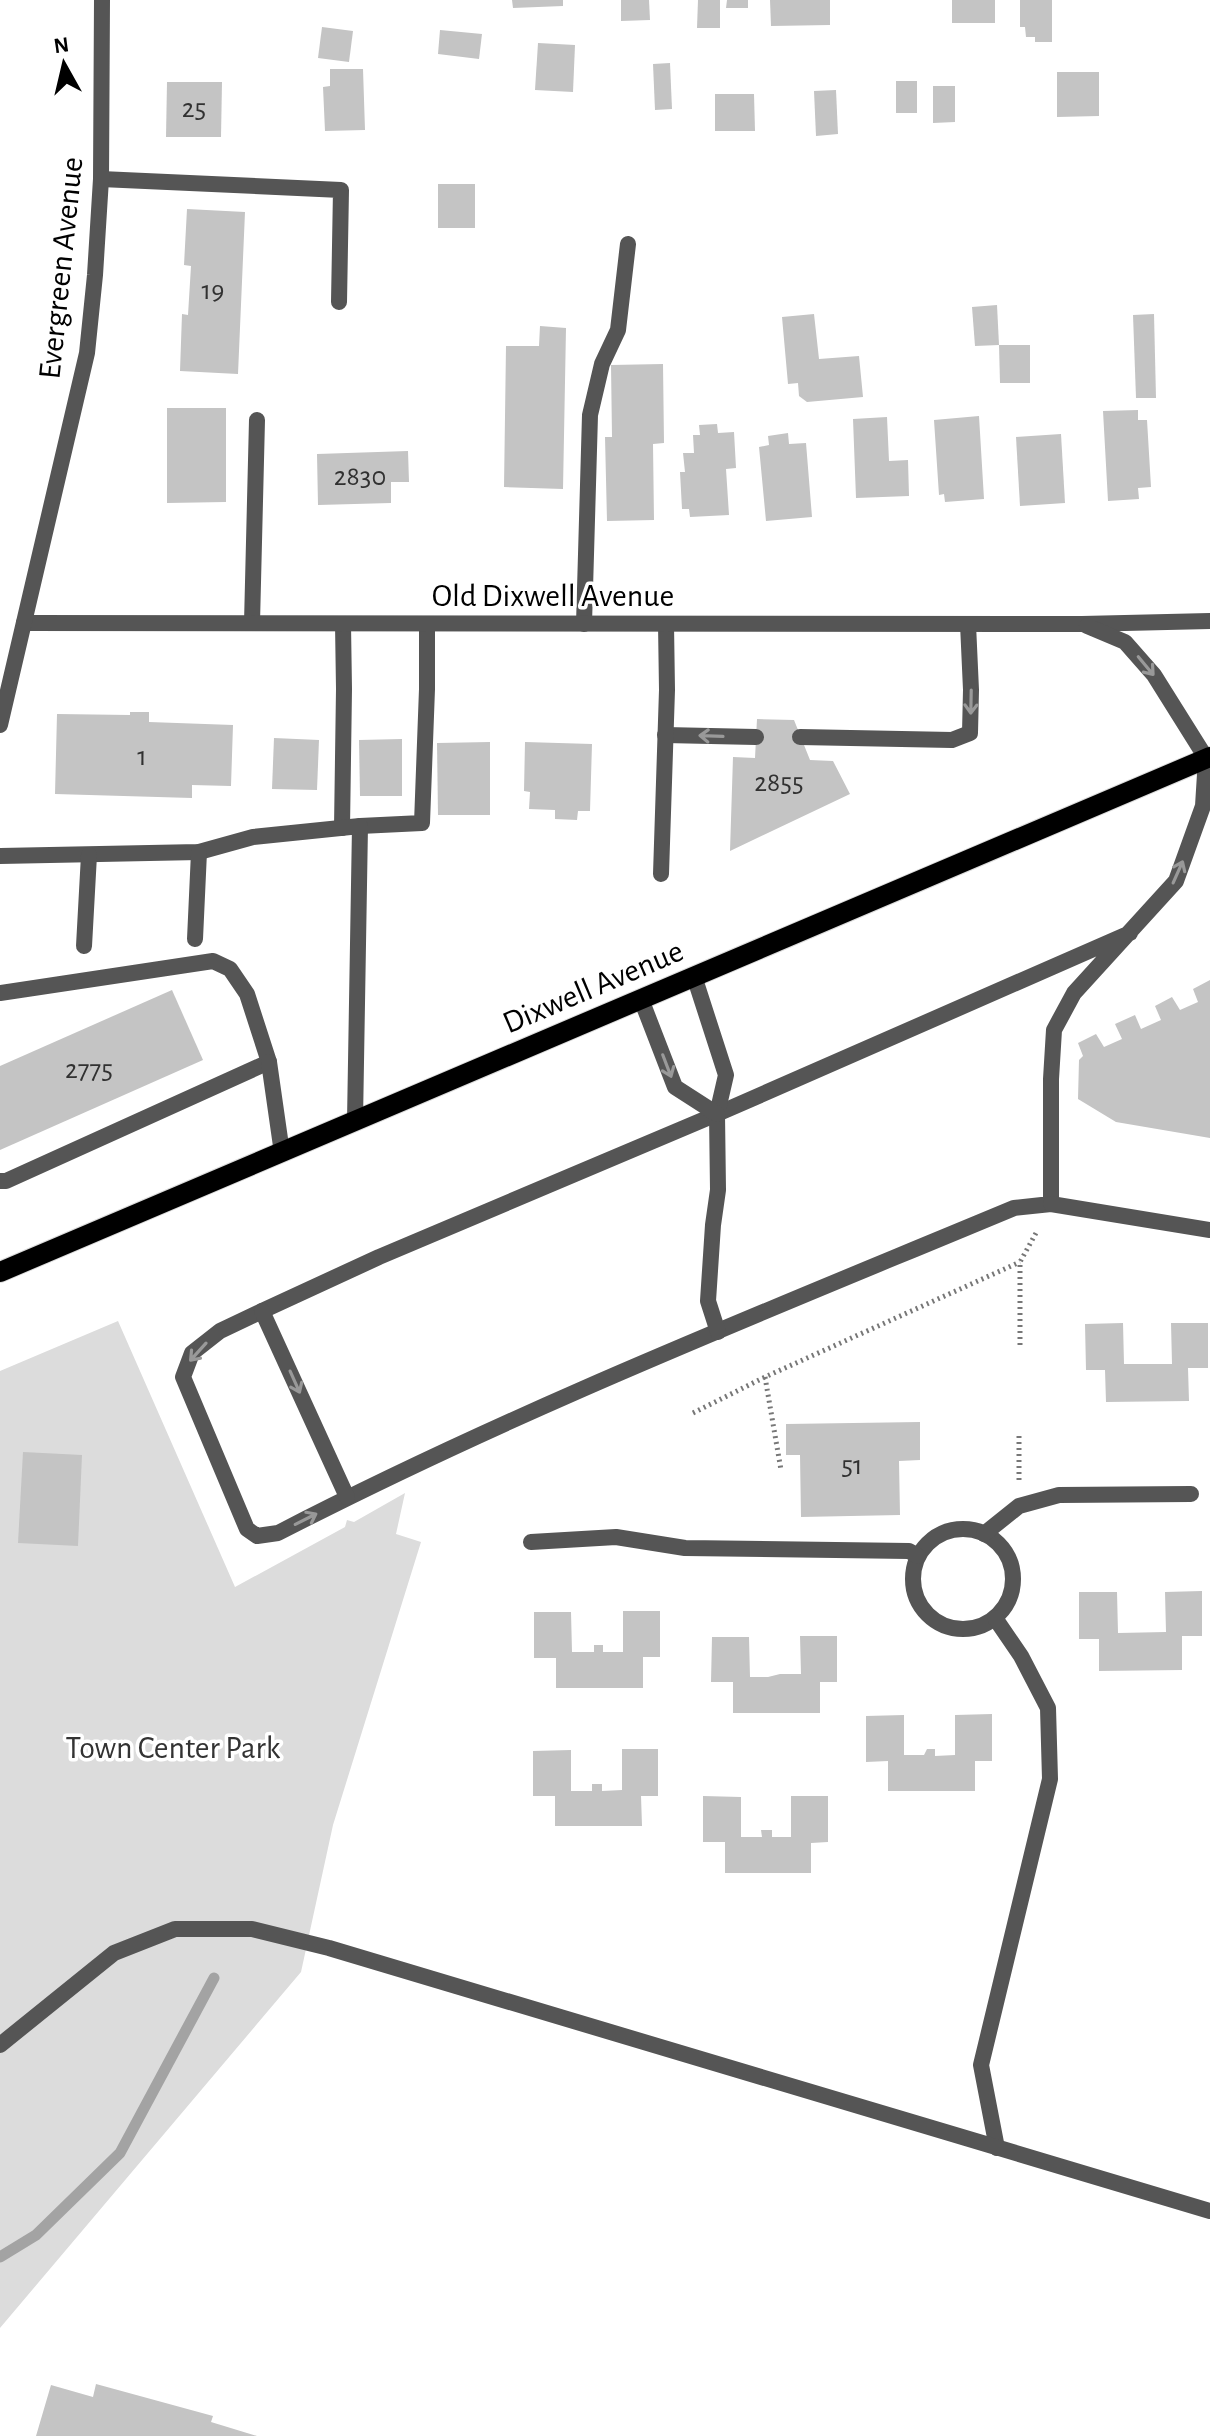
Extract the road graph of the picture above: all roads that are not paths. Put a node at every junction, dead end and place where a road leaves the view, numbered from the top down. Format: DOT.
graph roads {
  1 [pos="102,0"];
  2 [pos="101,179"];
  3 [pos="628,244"];
  4 [pos="339,302"];
  5 [pos="257,420"];
  6 [pos="1210,621"];
  7 [pos="24,623"];
  8 [pos="252,623"];
  9 [pos="343,624"];
  10 [pos="427,624"];
  11 [pos="584,624"];
  12 [pos="666,624"];
  13 [pos="968,624"];
  14 [pos="1082,624"];
  15 [pos="0,725"];
  16 [pos="665,735"];
  17 [pos="756,737"];
  18 [pos="800,737"];
  19 [pos="1208,758"];
  20 [pos="360,826"];
  21 [pos="342,828"];
  22 [pos="199,852"];
  23 [pos="89,855"];
  24 [pos="0,856"];
  25 [pos="661,874"];
  26 [pos="1130,933"];
  27 [pos="195,939"];
  28 [pos="84,946"];
  29 [pos="694,976"];
  30 [pos="0,993"];
  31 [pos="641,999"];
  32 [pos="269,1062"];
  33 [pos="717,1114"];
  34 [pos="355,1121"];
  35 [pos="282,1153"];
  36 [pos="0,1181"];
  37 [pos="1051,1204"];
  38 [pos="1210,1230"];
  39 [pos="0,1272"];
  40 [pos="262,1311"];
  41 [pos="718,1332"];
  42 [pos="1191,1494"];
  43 [pos="347,1497"];
  44 [pos="984,1534"];
  45 [pos="531,1542"];
  46 [pos="918,1556"];
  47 [pos="995,1618"];
  48 [pos="0,2045"];
  49 [pos="997,2148"];
  50 [pos="1210,2211"];
  1 -- 2 [label="street, Evergreen Avenue"];
  2 -- 4 [label="street"];
  2 -- 7 [label="street, Evergreen Avenue"];
  3 -- 11 [label="street"];
  5 -- 8 [label="street"];
  6 -- 14 [label="street, Old Dixwell Avenue"];
  7 -- 8 [label="street, Old Dixwell Avenue"];
  7 -- 15 [label="street, Evergreen Avenue"];
  8 -- 9 [label="street, Old Dixwell Avenue"];
  9 -- 10 [label="street, Old Dixwell Avenue"];
  9 -- 21 [label="street"];
  10 -- 11 [label="street, Old Dixwell Avenue"];
  10 -- 20 [label="street"];
  11 -- 12 [label="street, Old Dixwell Avenue"];
  12 -- 13 [label="street, Old Dixwell Avenue"];
  12 -- 16 [label="street"];
  13 -- 14 [label="street, Old Dixwell Avenue"];
  13 -- 18 [label="street, one-way"];
  14 -- 19 [label="street, Old Dixwell Avenue, one-way"];
  17 -- 16 [label="street, one-way"];
  16 -- 25 [label="street"];
  26 -- 19 [label="street, one-way"];
  19 -- 29 [label="main road, Dixwell Avenue"];
  20 -- 21 [label="street"];
  20 -- 34 [label="street"];
  21 -- 22 [label="street"];
  22 -- 23 [label="street"];
  22 -- 27 [label="street"];
  23 -- 24 [label="street"];
  23 -- 28 [label="street"];
  26 -- 33 [label="street"];
  26 -- 37 [label="street"];
  29 -- 31 [label="main road, Dixwell Avenue"];
  29 -- 33 [label="street"];
  30 -- 32 [label="street"];
  31 -- 33 [label="street, one-way"];
  31 -- 34 [label="main road, Dixwell Avenue"];
  32 -- 35 [label="street"];
  32 -- 36 [label="street"];
  33 -- 40 [label="street"];
  33 -- 41 [label="street"];
  34 -- 35 [label="main road, Dixwell Avenue"];
  35 -- 39 [label="main road, Dixwell Avenue"];
  37 -- 38 [label="street"];
  37 -- 41 [label="street"];
  40 -- 43 [label="street, one-way"];
  40 -- 43 [label="street, one-way"];
  41 -- 43 [label="street"];
  42 -- 44 [label="street"];
  44 -- 46 [label="street"];
  44 -- 47 [label="street"];
  45 -- 46 [label="street"];
  46 -- 47 [label="street"];
  47 -- 49 [label="street"];
  48 -- 49 [label="street"];
  49 -- 50 [label="street"];
}
